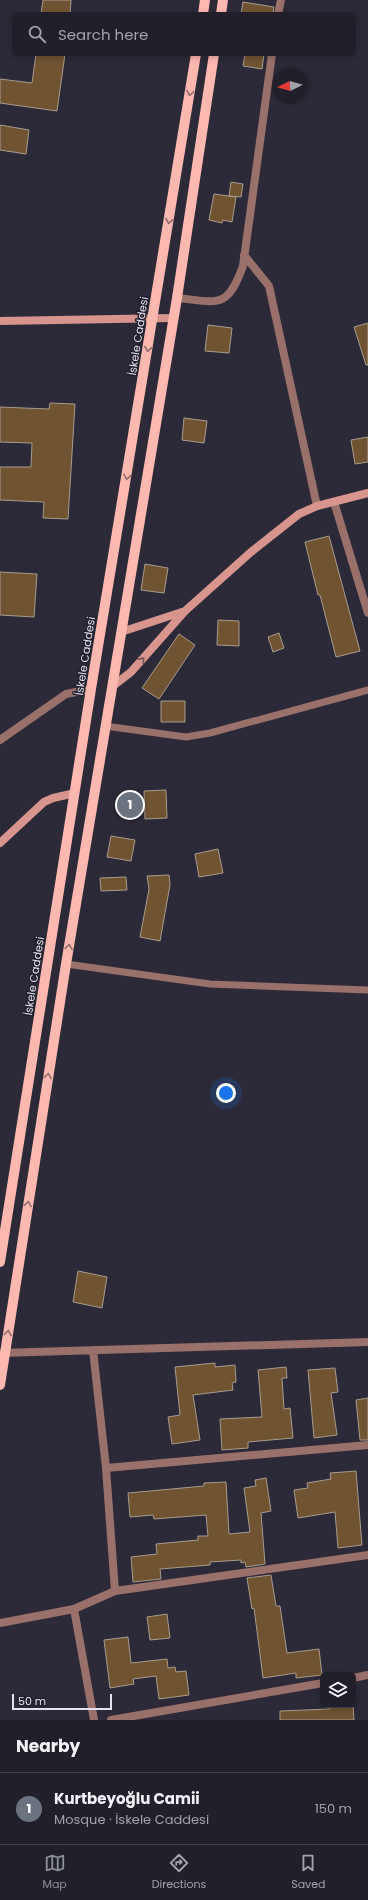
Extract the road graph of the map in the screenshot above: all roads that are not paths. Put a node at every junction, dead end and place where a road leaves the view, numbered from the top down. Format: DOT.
graph roads {
  1 [pos="205,0"];
  2 [pos="223,0"];
  3 [pos="281,0"];
  4 [pos="203,12"];
  5 [pos="221,12"];
  6 [pos="278,12"];
  7 [pos="196,56"];
  8 [pos="214,56"];
  9 [pos="272,56"];
  10 [pos="244,255"];
  11 [pos="177,298"];
  12 [pos="174,318"];
  13 [pos="154,319"];
  14 [pos="0,321"];
  15 [pos="368,493"];
  16 [pos="334,502"];
  17 [pos="317,506"];
  18 [pos="186,611"];
  19 [pos="368,613"];
  20 [pos="121,632"];
  21 [pos="113,686"];
  22 [pos="92,689"];
  23 [pos="368,690"];
  24 [pos="105,726"];
  25 [pos="0,740"];
  26 [pos="75,793"];
  27 [pos="0,843"];
  28 [pos="66,964"];
  29 [pos="367,990"];
  30 [pos="0,1262"];
  31 [pos="368,1342"];
  32 [pos="93,1350"];
  33 [pos="2,1354"];
  34 [pos="0,1380"];
  35 [pos="368,1445"];
  36 [pos="106,1468"];
  37 [pos="368,1555"];
  38 [pos="115,1591"];
  39 [pos="74,1609"];
  40 [pos="0,1623"];
  41 [pos="368,1675"];
  42 [pos="356,1677"];
  43 [pos="320,1684"];
  44 [pos="94,1720"];
  45 [pos="111,1720"];
  1 -- 4 [label="main road"];
  2 -- 5 [label="main road"];
  3 -- 6 [label="street"];
  7 -- 13 [label="main road, İskele Caddesi, one-way"];
  8 -- 11 [label="main road"];
  9 -- 10 [label="street"];
  10 -- 11 [label="street"];
  10 -- 17 [label="street"];
  11 -- 12 [label="main road"];
  12 -- 13 [label="street"];
  12 -- 20 [label="main road"];
  13 -- 14 [label="street"];
  13 -- 22 [label="main road, İskele Caddesi, one-way"];
  15 -- 16 [label="street"];
  16 -- 17 [label="street"];
  16 -- 19 [label="street"];
  17 -- 18 [label="street"];
  18 -- 20 [label="street"];
  21 -- 18 [label="street, one-way"];
  20 -- 21 [label="main road"];
  21 -- 24 [label="main road"];
  22 -- 25 [label="street"];
  22 -- 26 [label="main road, İskele Caddesi"];
  23 -- 24 [label="lane"];
  28 -- 24 [label="main road, one-way"];
  26 -- 27 [label="street"];
  26 -- 30 [label="main road, İskele Caddesi"];
  28 -- 29 [label="lane"];
  33 -- 28 [label="main road, one-way"];
  31 -- 32 [label="street"];
  32 -- 33 [label="street"];
  32 -- 36 [label="street"];
  33 -- 34 [label="main road"];
  35 -- 36 [label="street"];
  36 -- 38 [label="street"];
  37 -- 38 [label="street"];
  38 -- 39 [label="street"];
  39 -- 40 [label="street"];
  39 -- 44 [label="street"];
  41 -- 42 [label="street"];
  43 -- 45 [label="street"];
}
